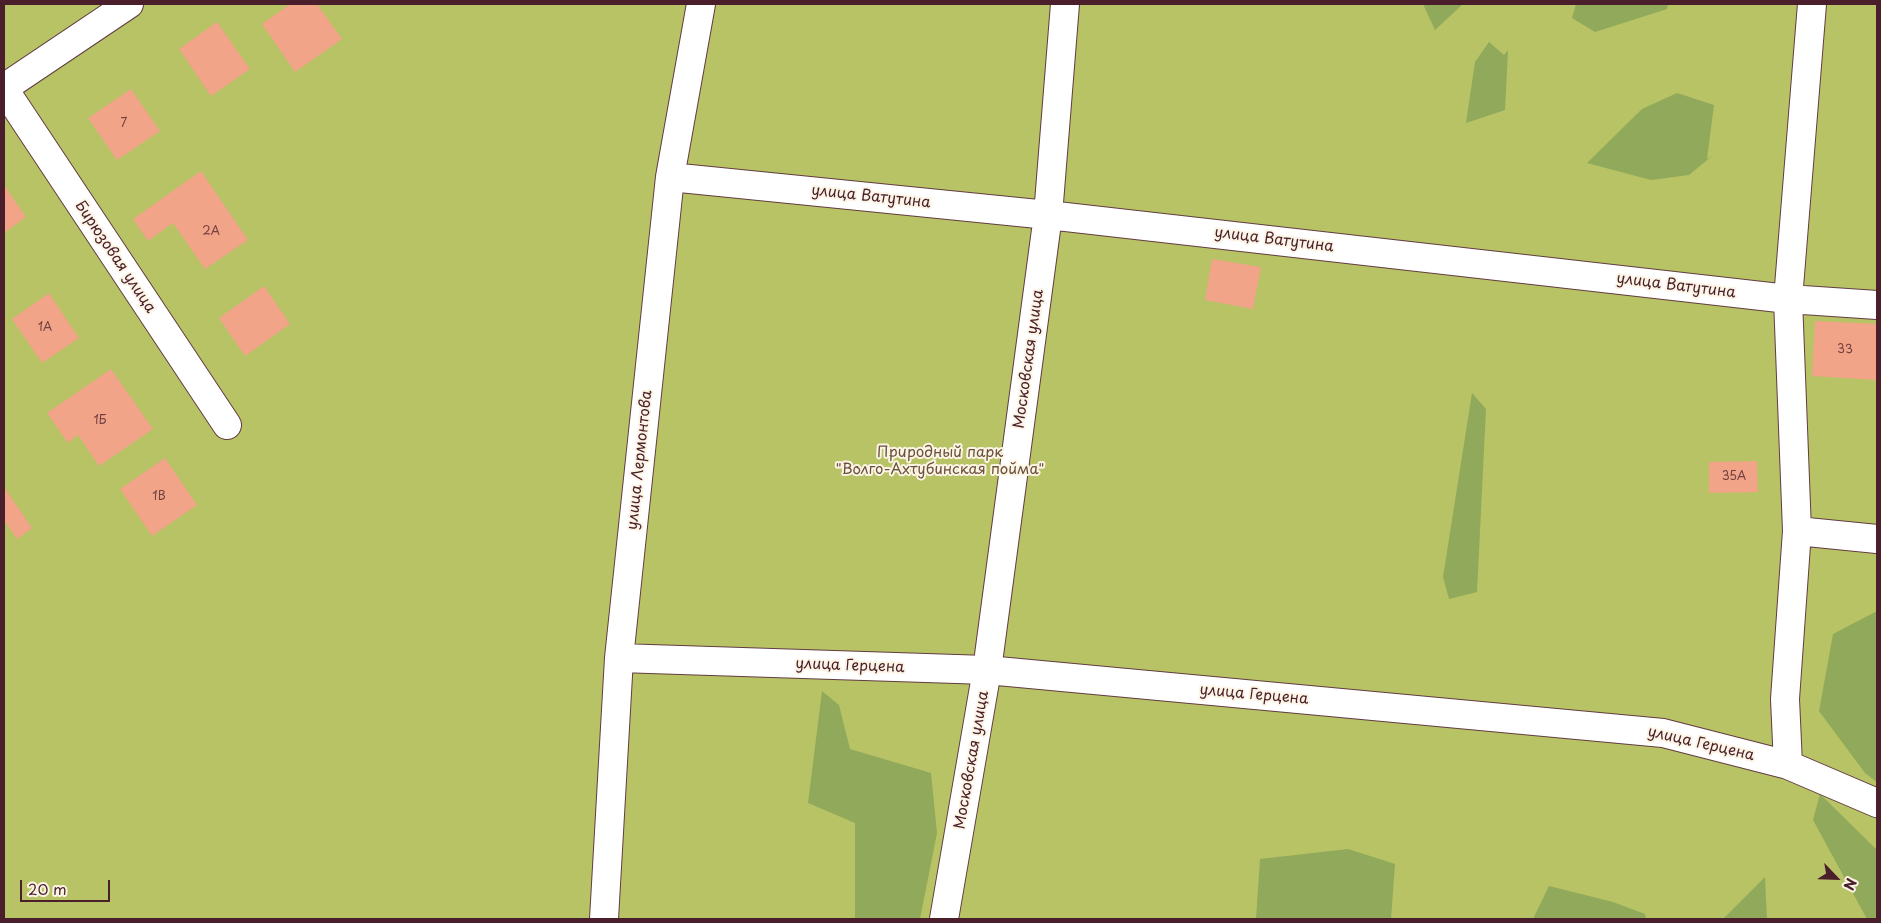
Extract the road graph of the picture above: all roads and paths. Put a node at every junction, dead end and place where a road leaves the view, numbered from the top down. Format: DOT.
graph roads {
  1 [pos="129,4"];
  2 [pos="701,4"];
  3 [pos="1065,4"];
  4 [pos="1812,4"];
  5 [pos="4,88"];
  6 [pos="670,177"];
  7 [pos="1048,215"];
  8 [pos="1788,299"];
  9 [pos="1877,305"];
  10 [pos="227,425"];
  11 [pos="1797,531"];
  12 [pos="1877,539"];
  13 [pos="619,658"];
  14 [pos="988,670"];
  15 [pos="1788,765"];
  16 [pos="1877,803"];
  17 [pos="604,919"];
  18 [pos="944,919"];
  1 -- 5 [label="street"];
  2 -- 6 [label="street, улица Лермонтова"];
  3 -- 7 [label="street, Московская улица"];
  4 -- 8 [label="street"];
  5 -- 10 [label="street, Бирюзовая улица"];
  6 -- 7 [label="street, улица Ватутина"];
  6 -- 13 [label="street, улица Лермонтова"];
  7 -- 8 [label="street, улица Ватутина"];
  7 -- 14 [label="street, Московская улица"];
  8 -- 9 [label="street, улица Ватутина"];
  8 -- 11 [label="street"];
  11 -- 12 [label="street"];
  11 -- 15 [label="street"];
  13 -- 14 [label="street, улица Герцена"];
  13 -- 17 [label="street, улица Лермонтова"];
  14 -- 15 [label="street, улица Герцена"];
  14 -- 18 [label="street, Московская улица"];
  15 -- 16 [label="street, улица Герцена"];
}
